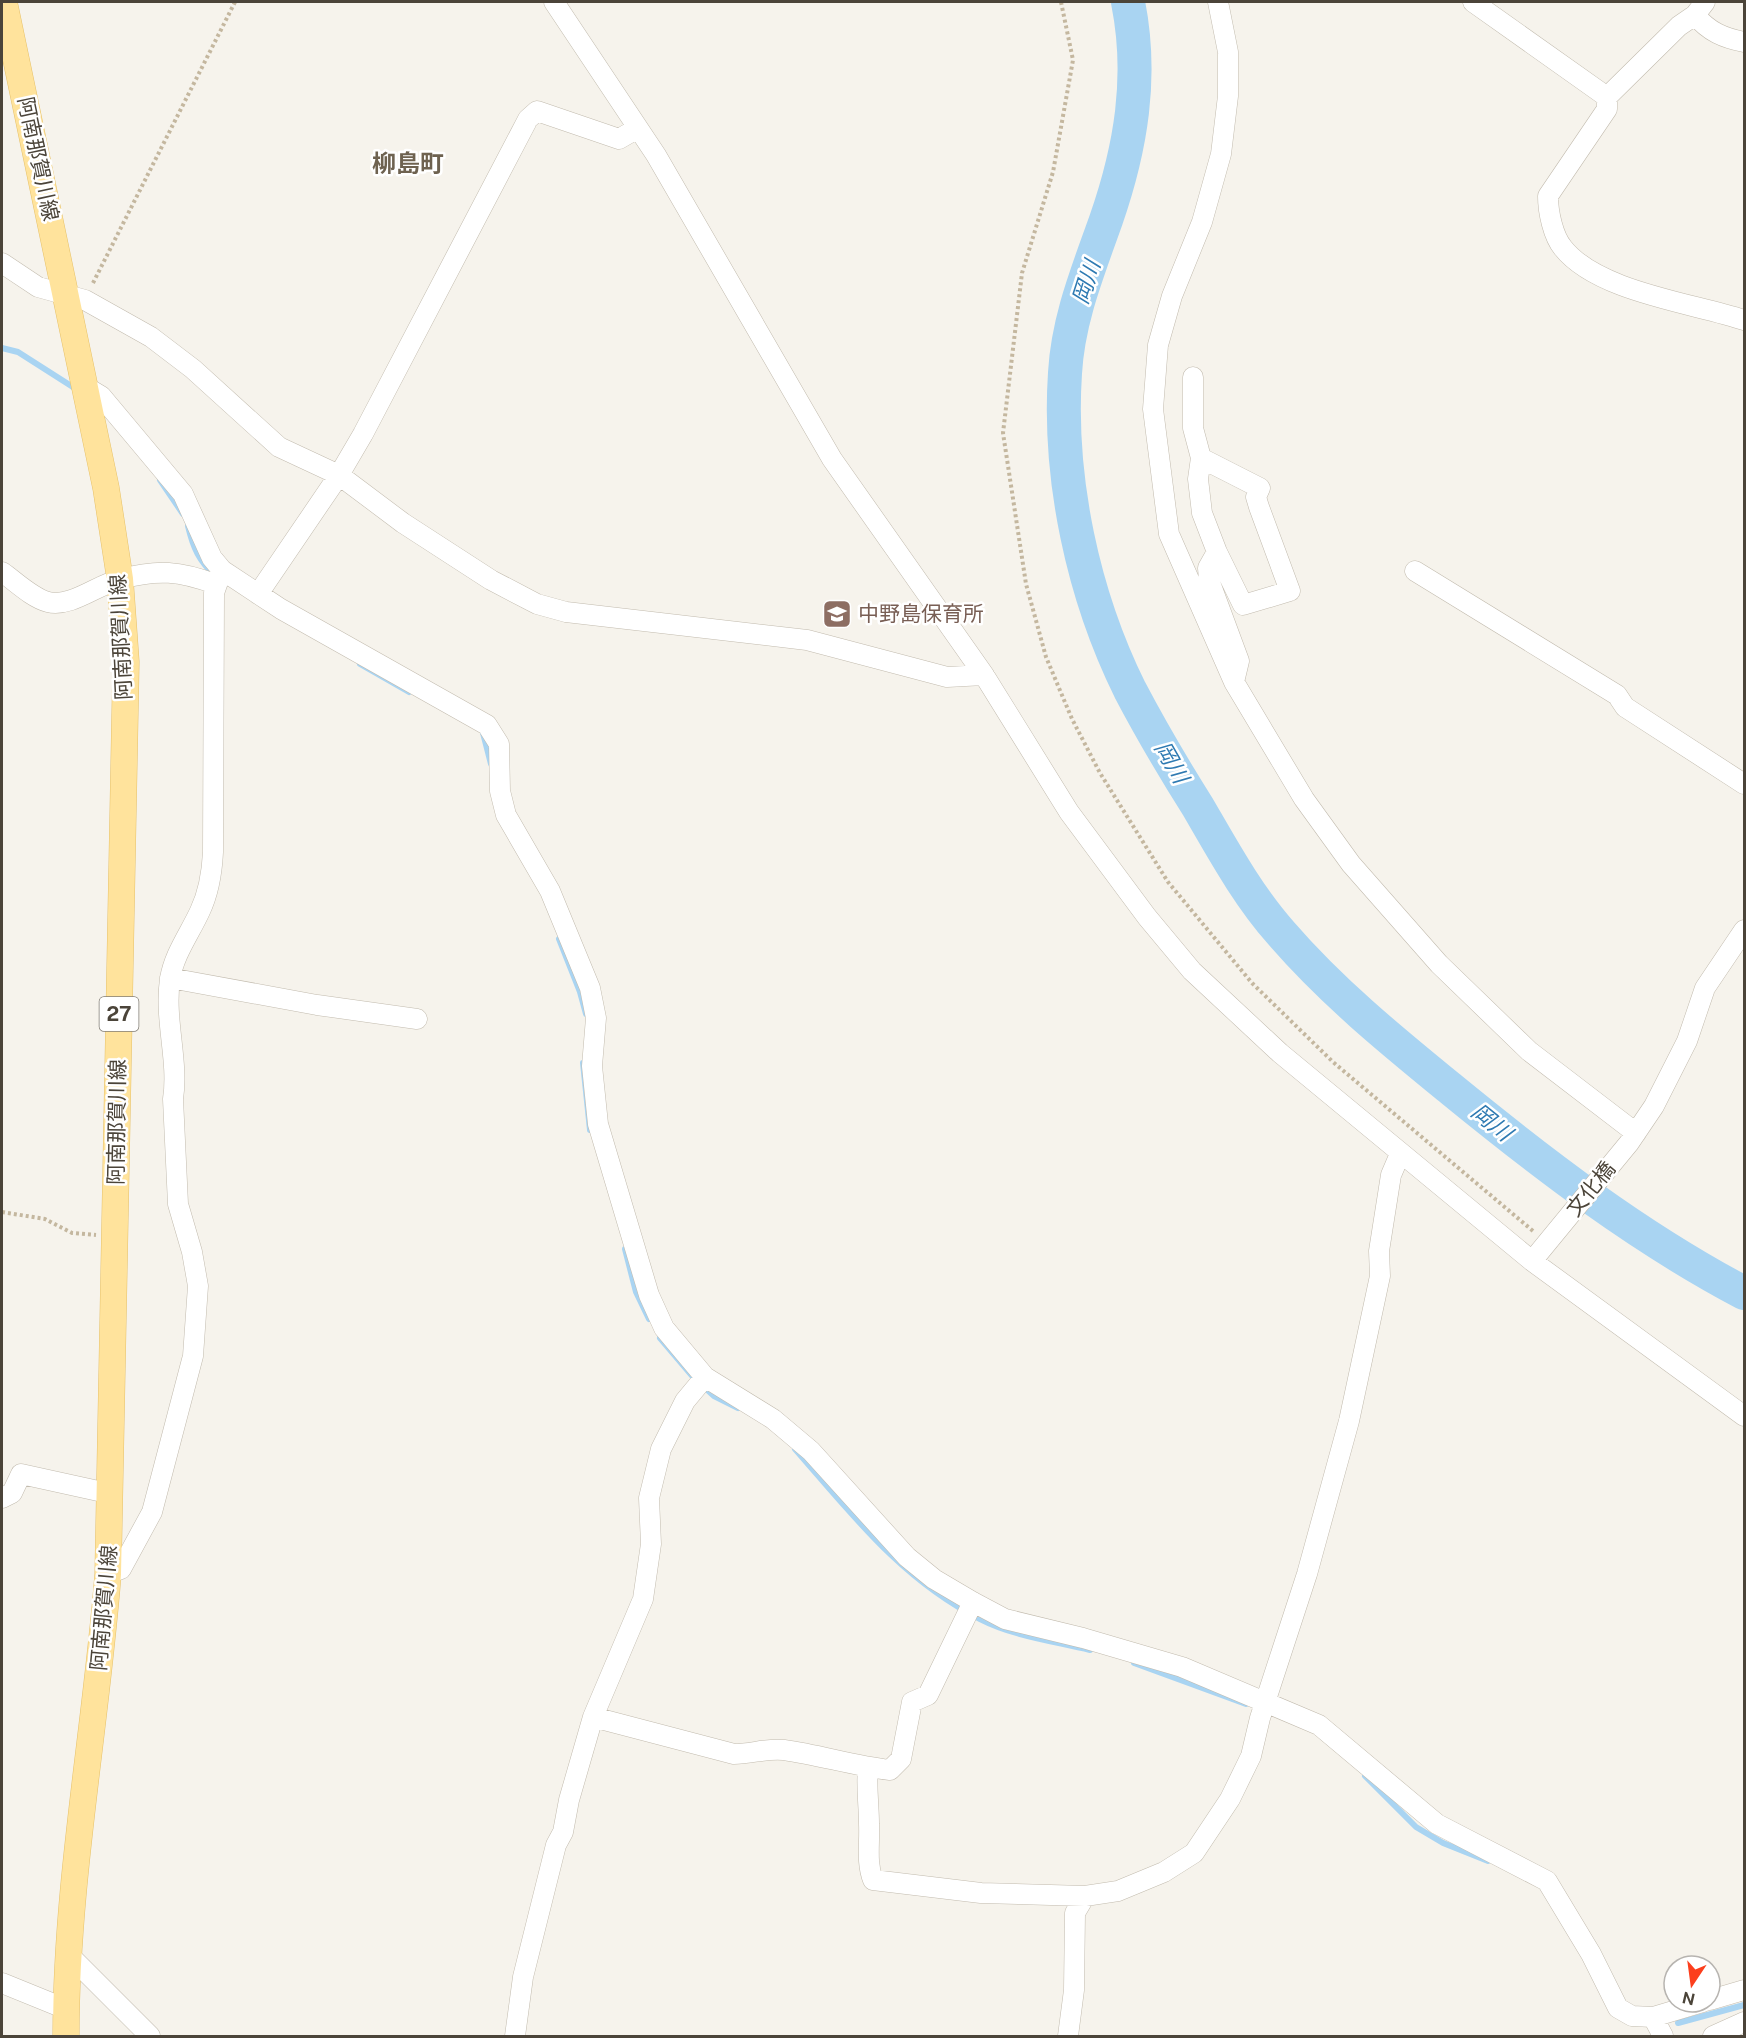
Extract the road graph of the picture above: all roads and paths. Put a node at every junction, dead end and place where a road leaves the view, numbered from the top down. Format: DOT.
graph roads {
  1 [pos="4,2"];
  2 [pos="235,2"];
  3 [pos="554,2"];
  4 [pos="1061,2"];
  5 [pos="1218,2"];
  6 [pos="1473,2"];
  7 [pos="1700,8"];
  8 [pos="1744,42"];
  9 [pos="1607,97"];
  10 [pos="638,128"];
  11 [pos="2,263"];
  12 [pos="76,297"];
  13 [pos="1744,320"];
  14 [pos="1193,377"];
  15 [pos="86,387"];
  16 [pos="1201,458"];
  17 [pos="339,475"];
  18 [pos="1217,552"];
  19 [pos="1415,571"];
  20 [pos="2,572"];
  21 [pos="218,577"];
  22 [pos="120,579"];
  23 [pos="258,594"];
  24 [pos="984,675"];
  25 [pos="1234,682"];
  26 [pos="1744,784"];
  27 [pos="1744,930"];
  28 [pos="170,978"];
  29 [pos="417,1019"];
  30 [pos="1632,1138"];
  31 [pos="1400,1154"];
  32 [pos="2,1212"];
  33 [pos="114,1237"];
  34 [pos="1551,1239"];
  35 [pos="1532,1261"];
  36 [pos="705,1377"];
  37 [pos="1744,1416"];
  38 [pos="112,1494"];
  39 [pos="2,1498"];
  40 [pos="108,1574"];
  41 [pos="973,1602"];
  42 [pos="1265,1701"];
  43 [pos="593,1717"];
  44 [pos="868,1768"];
  45 [pos="1085,1896"];
  46 [pos="67,1953"];
  47 [pos="2,1983"];
  48 [pos="1744,1990"];
  49 [pos="1722,1996"];
  50 [pos="66,2008"];
  51 [pos="1663,2014"];
  52 [pos="1653,2017"];
  53 [pos="1744,2022"];
  54 [pos="66,2037"];
  55 [pos="150,2037"];
  56 [pos="515,2037"];
  57 [pos="1068,2037"];
  58 [pos="1663,2037"];
  59 [pos="1713,2037"];
  1 -- 12 [label="main road, 阿南那賀川線 / 27"];
  2 -- 12 [label="path"];
  3 -- 10 [label="street"];
  4 -- 34 [label="path"];
  5 -- 25 [label="street"];
  6 -- 9 [label="street"];
  7 -- 8 [label="street"];
  7 -- 9 [label="street"];
  9 -- 13 [label="street"];
  10 -- 17 [label="street"];
  10 -- 24 [label="street"];
  11 -- 12 [label="street"];
  12 -- 15 [label="main road, 阿南那賀川線 / 27"];
  12 -- 17 [label="street"];
  14 -- 16 [label="street"];
  15 -- 21 [label="street"];
  15 -- 22 [label="main road, 阿南那賀川線 / 27"];
  16 -- 18 [label="street"];
  16 -- 18 [label="street"];
  17 -- 23 [label="street"];
  17 -- 24 [label="street"];
  18 -- 25 [label="street"];
  19 -- 26 [label="street"];
  20 -- 22 [label="street"];
  21 -- 22 [label="street"];
  21 -- 23 [label="street"];
  21 -- 28 [label="street"];
  22 -- 33 [label="main road, 阿南那賀川線 / 27"];
  23 -- 36 [label="street"];
  24 -- 31 [label="street"];
  25 -- 30 [label="street"];
  27 -- 30 [label="street, 文化橋"];
  28 -- 29 [label="street"];
  28 -- 40 [label="street"];
  30 -- 34 [label="street, 文化橋"];
  31 -- 35 [label="street"];
  31 -- 42 [label="street"];
  32 -- 33 [label="path"];
  33 -- 38 [label="main road, 阿南那賀川線 / 27"];
  34 -- 35 [label="street, 文化橋"];
  35 -- 37 [label="street"];
  36 -- 41 [label="street"];
  36 -- 43 [label="street"];
  38 -- 39 [label="street"];
  38 -- 40 [label="main road, 阿南那賀川線 / 27"];
  40 -- 46 [label="main road, 阿南那賀川線 / 27"];
  41 -- 42 [label="street"];
  41 -- 44 [label="street"];
  42 -- 45 [label="street"];
  42 -- 52 [label="street"];
  43 -- 44 [label="street"];
  43 -- 56 [label="street"];
  44 -- 45 [label="street"];
  45 -- 57 [label="street"];
  46 -- 50 [label="main road, 阿南那賀川線 / 27"];
  46 -- 55 [label="street"];
  47 -- 50 [label="street"];
  48 -- 49 [label="street"];
  50 -- 54 [label="main road, 阿南那賀川線 / 27"];
  51 -- 52 [label="street"];
  52 -- 58 [label="street"];
  53 -- 59 [label="street"];
}
